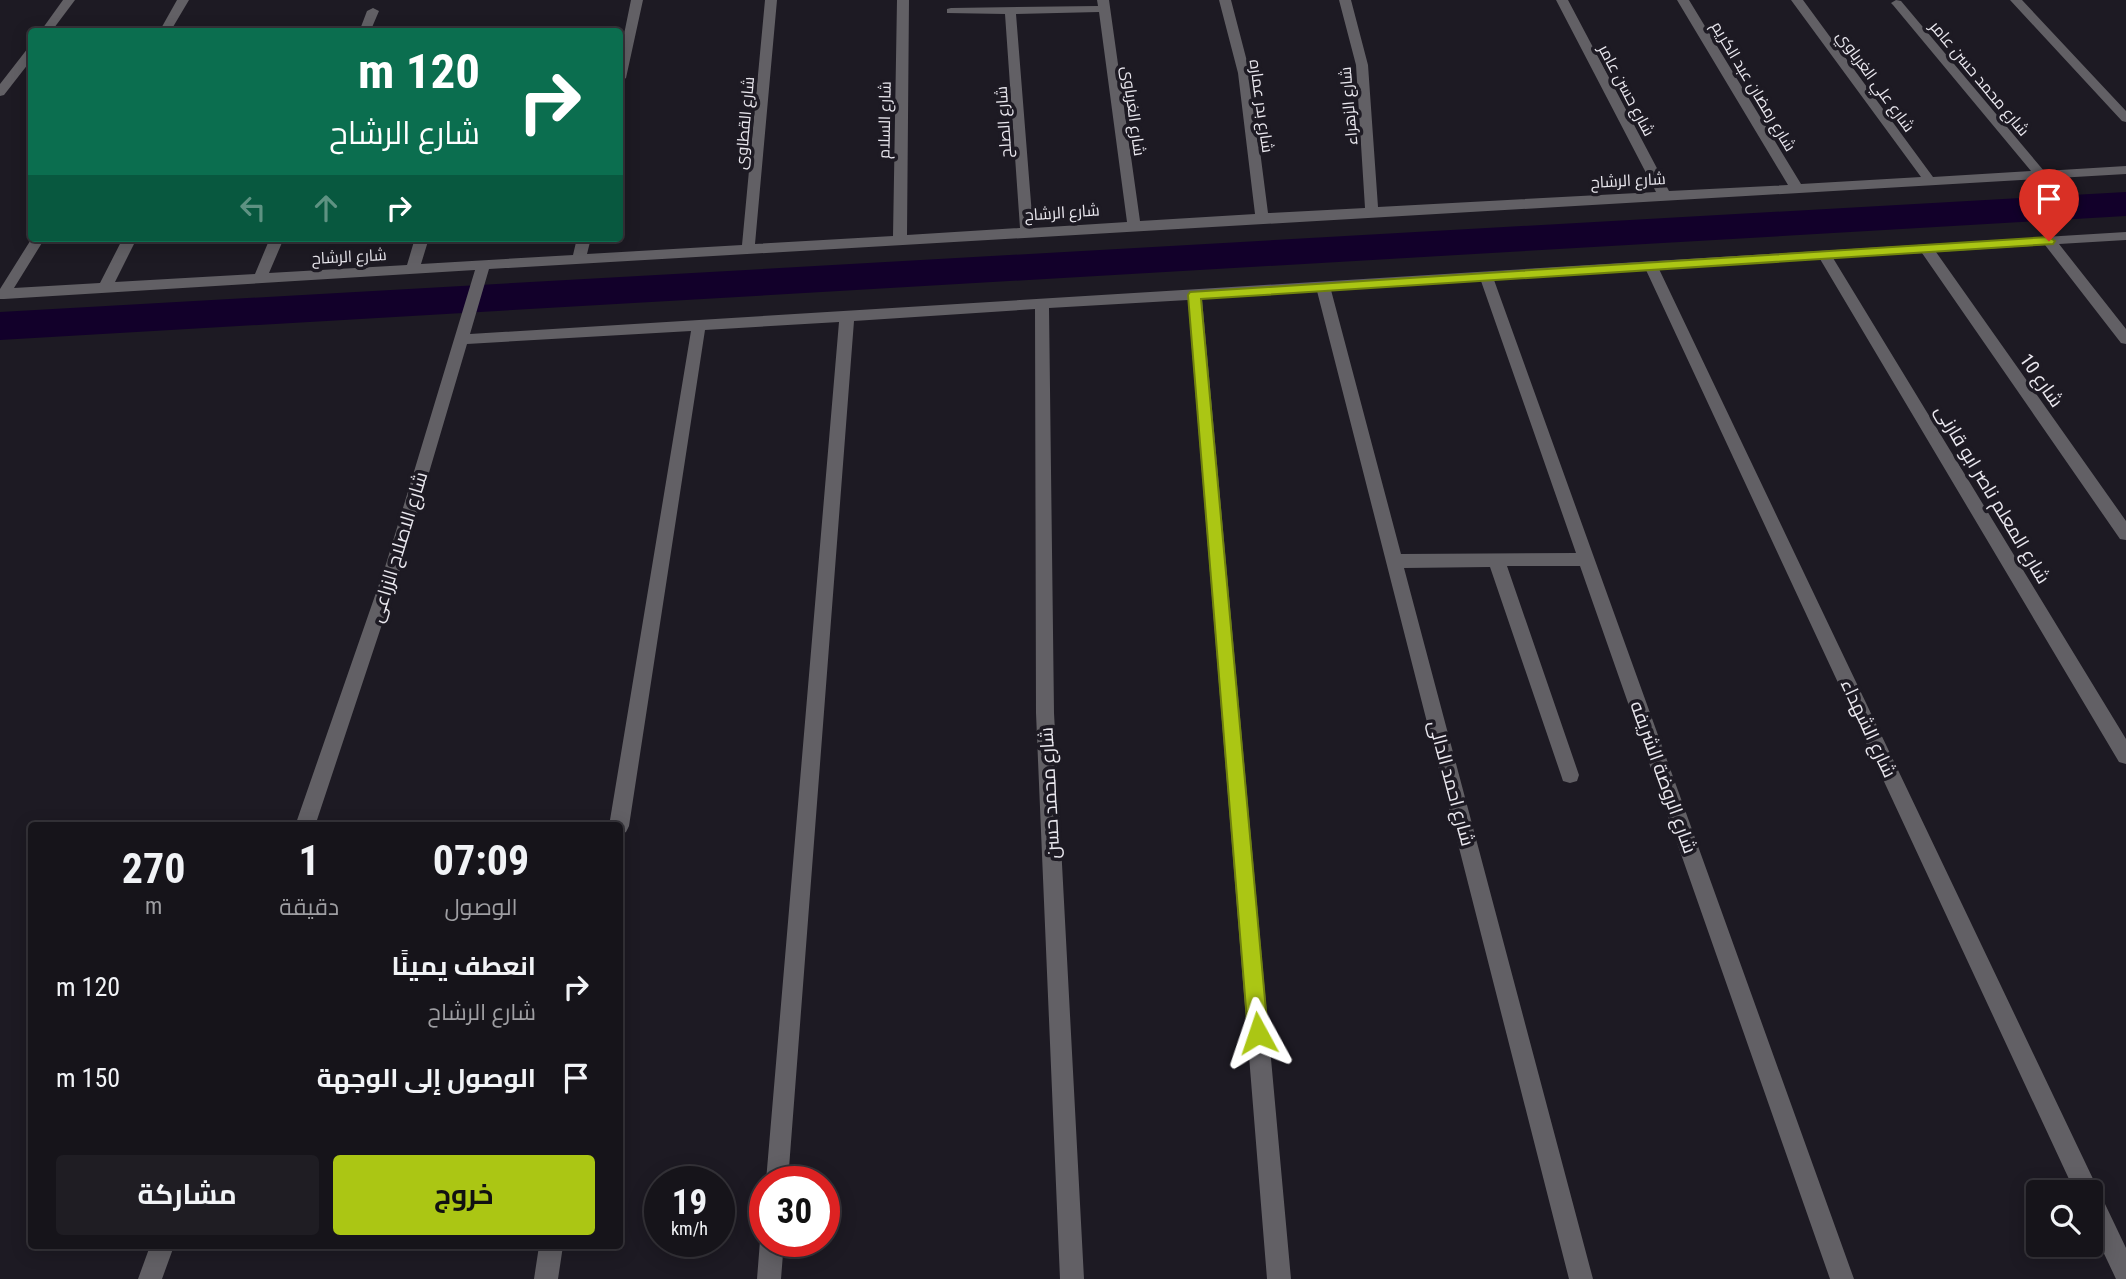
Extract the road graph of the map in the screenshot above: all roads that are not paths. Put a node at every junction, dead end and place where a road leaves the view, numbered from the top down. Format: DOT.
graph roads {
  1 [pos="69,0"];
  2 [pos="183,0"];
  3 [pos="637,0"];
  4 [pos="771,0"];
  5 [pos="903,0"];
  6 [pos="1225,0"];
  7 [pos="1345,0"];
  8 [pos="1562,0"];
  9 [pos="1683,0"];
  10 [pos="1797,0"];
  11 [pos="2016,0"];
  12 [pos="1897,3"];
  13 [pos="1103,5"];
  14 [pos="1010,10"];
  15 [pos="373,11"];
  16 [pos="951,11"];
  17 [pos="48,28"];
  18 [pos="166,28"];
  19 [pos="366,28"];
  20 [pos="28,55"];
  21 [pos="623,64"];
  22 [pos="0,92"];
  23 [pos="2126,118"];
  24 [pos="2126,170"];
  25 [pos="2040,174"];
  26 [pos="1929,180"];
  27 [pos="1797,188"];
  28 [pos="1664,195"];
  29 [pos="1372,211"];
  30 [pos="1262,218"];
  31 [pos="1134,225"];
  32 [pos="1027,232"];
  33 [pos="2126,236"];
  34 [pos="900,240"];
  35 [pos="2049,241"];
  36 [pos="35,242"];
  37 [pos="128,242"];
  38 [pos="275,242"];
  39 [pos="421,242"];
  40 [pos="583,242"];
  41 [pos="1926,248"];
  42 [pos="748,249"];
  43 [pos="1824,253"];
  44 [pos="579,260"];
  45 [pos="483,265"];
  46 [pos="1650,265"];
  47 [pos="412,270"];
  48 [pos="1486,276"];
  49 [pos="260,278"];
  50 [pos="1323,287"];
  51 [pos="105,288"];
  52 [pos="2,294"];
  53 [pos="1195,295"];
  54 [pos="1041,306"];
  55 [pos="847,317"];
  56 [pos="699,325"];
  57 [pos="461,338"];
  58 [pos="2126,338"];
  59 [pos="2126,534"];
  60 [pos="1587,559"];
  61 [pos="1395,561"];
  62 [pos="1496,561"];
  63 [pos="2126,755"];
  64 [pos="1570,775"];
  65 [pos="306,822"];
  66 [pos="620,822"];
  67 [pos="778,1166"];
  68 [pos="2081,1180"];
  69 [pos="2103,1225"];
  70 [pos="161,1249"];
  71 [pos="551,1249"];
  72 [pos="771,1257"];
  73 [pos="2126,1274"];
  74 [pos="150,1279"];
  75 [pos="546,1279"];
  76 [pos="769,1279"];
  77 [pos="1072,1279"];
  78 [pos="1279,1279"];
  79 [pos="1581,1279"];
  80 [pos="1842,1279"];
  1 -- 17 [label="street"];
  2 -- 18 [label="street"];
  3 -- 21 [label="street"];
  4 -- 42 [label="street, شارع القطاوى"];
  5 -- 34 [label="street, شارع السلام"];
  6 -- 30 [label="street, شارع بدر عماره"];
  7 -- 29 [label="street, شارع الزهراء"];
  8 -- 28 [label="street, شارع حسن عامر"];
  9 -- 27 [label="street, شارع رمضان عبد الكريم"];
  10 -- 26 [label="street, شارع علي الغرباوي"];
  11 -- 23 [label="street"];
  12 -- 25 [label="street, شارع محمد حسن عامر"];
  13 -- 14 [label="street"];
  13 -- 31 [label="street, شارع الغرباوى"];
  14 -- 16 [label="street"];
  14 -- 32 [label="street, شارع الصلح"];
  15 -- 19 [label="street"];
  20 -- 22 [label="street"];
  24 -- 25 [label="street, شارع الرشاح"];
  25 -- 26 [label="street, شارع الرشاح"];
  26 -- 27 [label="street, شارع الرشاح"];
  27 -- 28 [label="street, شارع الرشاح"];
  28 -- 29 [label="street, شارع الرشاح"];
  29 -- 30 [label="street, شارع الرشاح"];
  30 -- 31 [label="street, شارع الرشاح"];
  31 -- 32 [label="street, شارع الرشاح"];
  32 -- 34 [label="street, شارع الرشاح"];
  33 -- 35 [label="street"];
  34 -- 42 [label="street, شارع الرشاح"];
  35 -- 41 [label="street"];
  35 -- 58 [label="street"];
  36 -- 52 [label="street"];
  37 -- 51 [label="street"];
  38 -- 49 [label="street"];
  39 -- 47 [label="street"];
  40 -- 44 [label="street"];
  41 -- 43 [label="street"];
  41 -- 59 [label="street, شارع 10"];
  42 -- 44 [label="street, شارع الرشاح"];
  43 -- 46 [label="street"];
  43 -- 63 [label="street, شارع المعلم ناصر ابو قارنى"];
  44 -- 45 [label="street, شارع الرشاح"];
  45 -- 47 [label="street, شارع الرشاح"];
  45 -- 57 [label="street, شارع الاصلاح الزراعى"];
  46 -- 48 [label="street"];
  46 -- 68 [label="street, شارع الشهداء"];
  47 -- 49 [label="street, شارع الرشاح"];
  48 -- 50 [label="street"];
  48 -- 60 [label="street, شارع الروضة الشريفه"];
  49 -- 51 [label="street, شارع الرشاح"];
  50 -- 53 [label="street"];
  50 -- 61 [label="street, شارع احمد الدالى"];
  51 -- 52 [label="street, شارع الرشاح"];
  53 -- 54 [label="street"];
  53 -- 78 [label="street"];
  54 -- 55 [label="street"];
  54 -- 77 [label="street, شارع محمد حسن"];
  55 -- 56 [label="street"];
  55 -- 67 [label="street"];
  56 -- 57 [label="street"];
  56 -- 66 [label="street"];
  57 -- 65 [label="street, شارع الاصلاح الزراعى"];
  60 -- 62 [label="street"];
  60 -- 80 [label="street, شارع الروضة الشريفه"];
  61 -- 62 [label="street"];
  61 -- 79 [label="street, شارع احمد الدالى"];
  62 -- 64 [label="street"];
  69 -- 73 [label="street"];
  70 -- 74 [label="street"];
  71 -- 75 [label="street"];
  72 -- 76 [label="street"];
}
